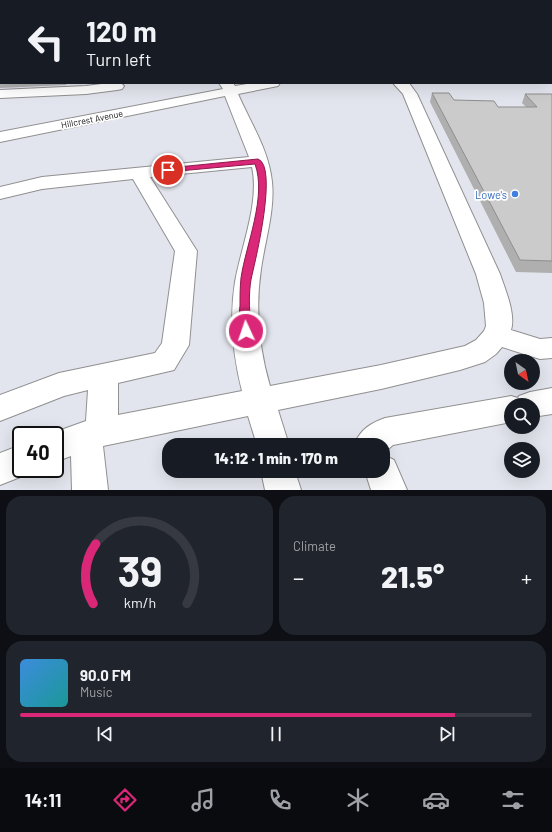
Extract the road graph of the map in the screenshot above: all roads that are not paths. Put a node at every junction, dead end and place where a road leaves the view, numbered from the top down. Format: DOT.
graph roads {
  1 [pos="116,84"];
  2 [pos="268,84"];
  3 [pos="402,84"];
  4 [pos="231,92"];
  5 [pos="0,94"];
  6 [pos="128,107"];
  7 [pos="0,124"];
  8 [pos="0,137"];
  9 [pos="258,161"];
  10 [pos="138,173"];
  11 [pos="0,193"];
  12 [pos="496,336"];
  13 [pos="552,348"];
  14 [pos="103,374"];
  15 [pos="260,400"];
  16 [pos="552,401"];
  17 [pos="540,403"];
  18 [pos="0,408"];
  19 [pos="504,409"];
  20 [pos="94,433"];
  21 [pos="271,438"];
  22 [pos="377,438"];
  23 [pos="64,444"];
  24 [pos="12,464"];
  25 [pos="0,469"];
  26 [pos="280,478"];
  27 [pos="385,478"];
  28 [pos="90,490"];
  29 [pos="283,490"];
  30 [pos="389,490"];
  1 -- 5 [label="street"];
  1 -- 6 [label="street"];
  2 -- 4 [label="street, Hillcrest Avenue"];
  3 -- 12 [label="street"];
  4 -- 6 [label="street, Hillcrest Avenue"];
  4 -- 9 [label="street"];
  6 -- 7 [label="street"];
  6 -- 8 [label="street, Hillcrest Avenue"];
  9 -- 10 [label="street"];
  9 -- 15 [label="street"];
  10 -- 11 [label="street"];
  10 -- 14 [label="street"];
  12 -- 13 [label="street"];
  12 -- 15 [label="street"];
  14 -- 18 [label="street"];
  14 -- 20 [label="street"];
  15 -- 20 [label="street"];
  15 -- 21 [label="street"];
  16 -- 17 [label="street"];
  19 -- 22 [label="street"];
  20 -- 23 [label="street"];
  20 -- 28 [label="street"];
  24 -- 25 [label="street"];
  26 -- 29 [label="street"];
  27 -- 30 [label="street"];
}
